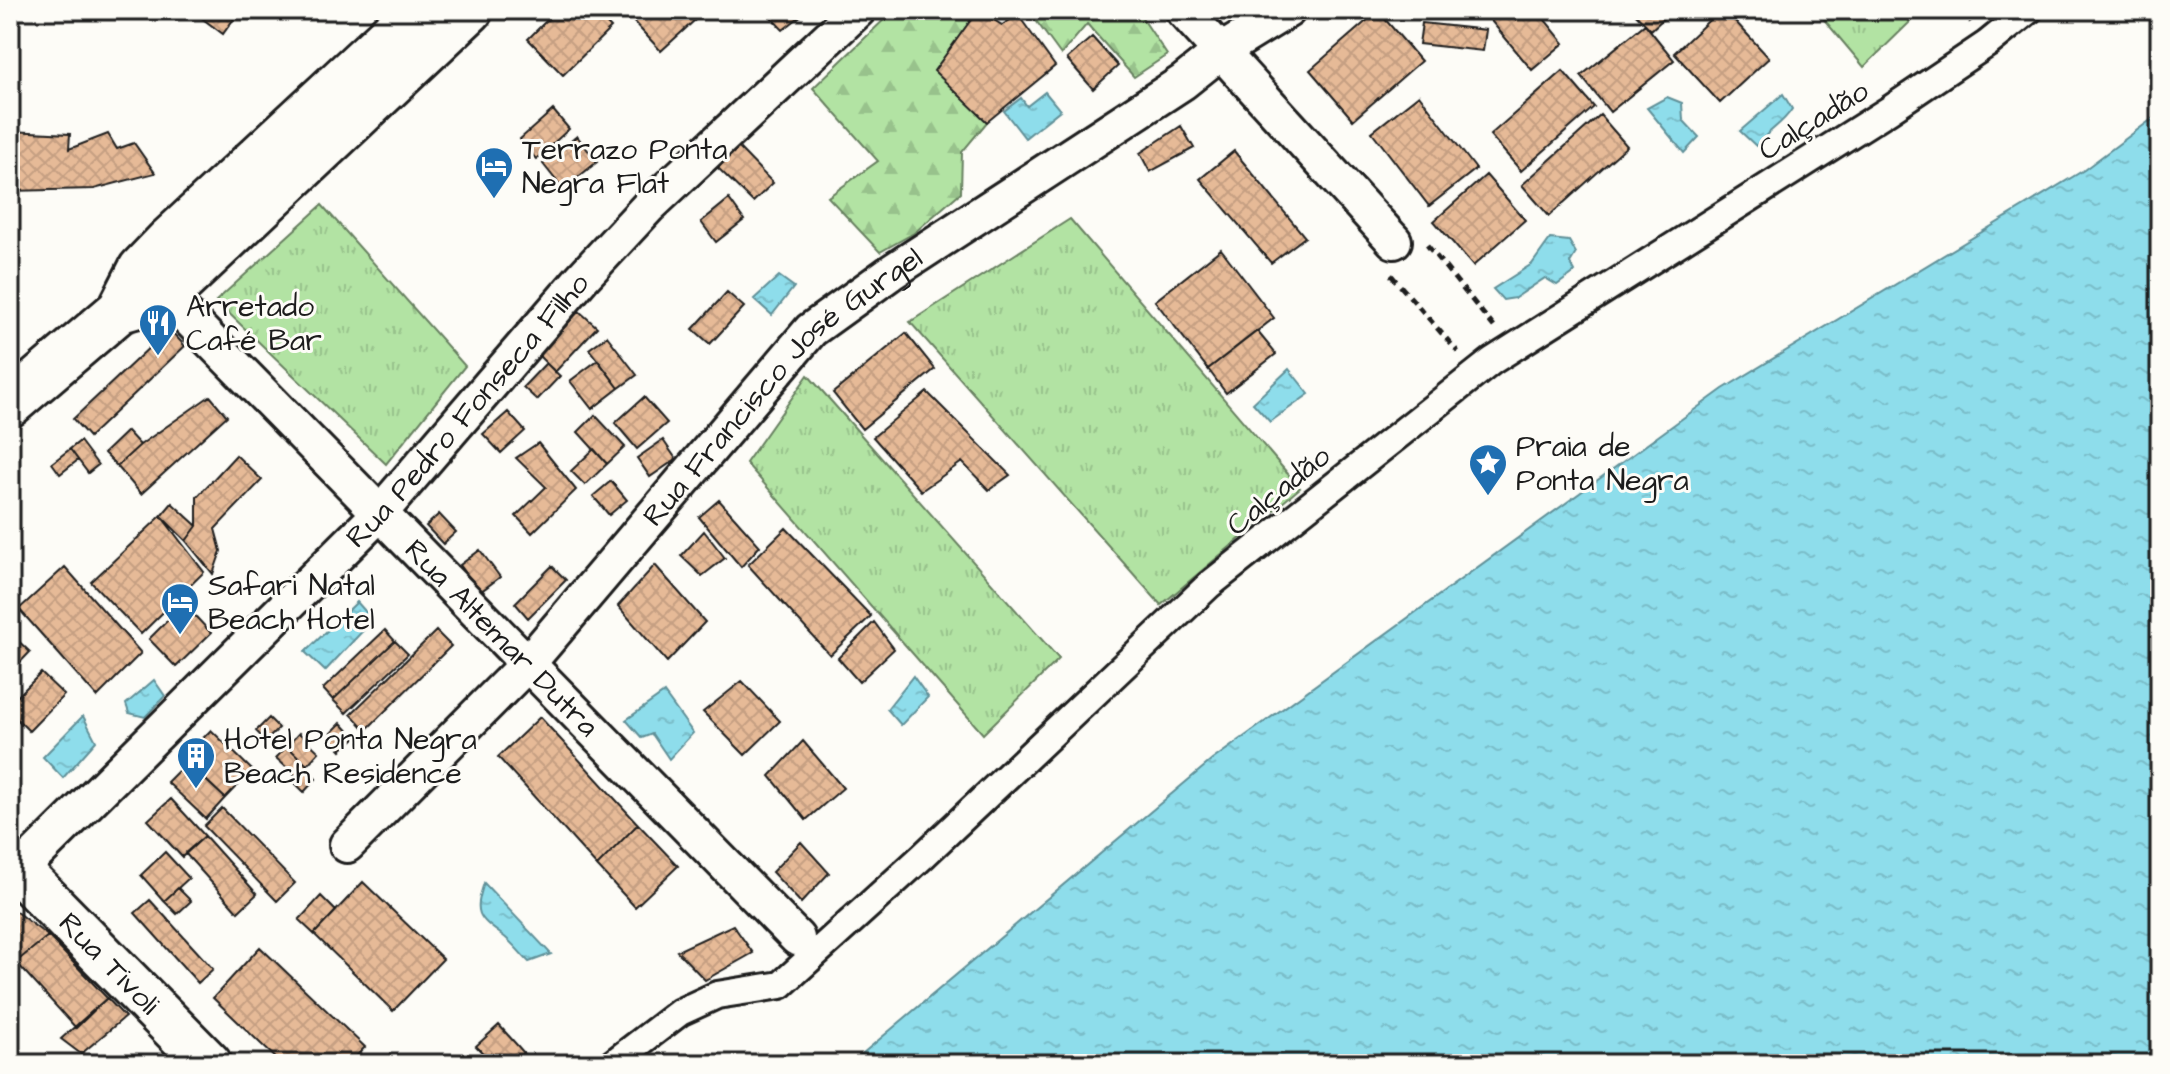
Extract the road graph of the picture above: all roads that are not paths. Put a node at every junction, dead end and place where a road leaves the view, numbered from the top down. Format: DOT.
graph roads {
  1 [pos="417,10"];
  2 [pos="470,10"];
  3 [pos="858,10"];
  4 [pos="1183,10"];
  5 [pos="1288,10"];
  6 [pos="2029,10"];
  7 [pos="1223,50"];
  8 [pos="1402,251"];
  9 [pos="153,283"];
  10 [pos="10,404"];
  11 [pos="379,514"];
  12 [pos="529,662"];
  13 [pos="347,845"];
  14 [pos="13,871"];
  15 [pos="797,938"];
  16 [pos="209,1064"];
  17 [pos="612,1064"];
  1 -- 9 [label="main road"];
  2 -- 9 [label="main road"];
  3 -- 11 [label="street, Rua Pedro Fonseca Filho"];
  4 -- 7 [label="street"];
  5 -- 7 [label="street, Rua Francisco José Gurgel"];
  6 -- 17 [label="street, Calçadão"];
  7 -- 8 [label="street"];
  7 -- 12 [label="street, Rua Francisco José Gurgel"];
  9 -- 10 [label="main road"];
  9 -- 11 [label="street, Rua Altemar Dutra"];
  11 -- 12 [label="street, Rua Altemar Dutra"];
  11 -- 14 [label="street, Rua Pedro Fonseca Filho"];
  12 -- 13 [label="street, Rua Francisco José Gurgel"];
  12 -- 15 [label="street, Rua Altemar Dutra"];
  14 -- 16 [label="main road, Rua Tivoli"];
}
